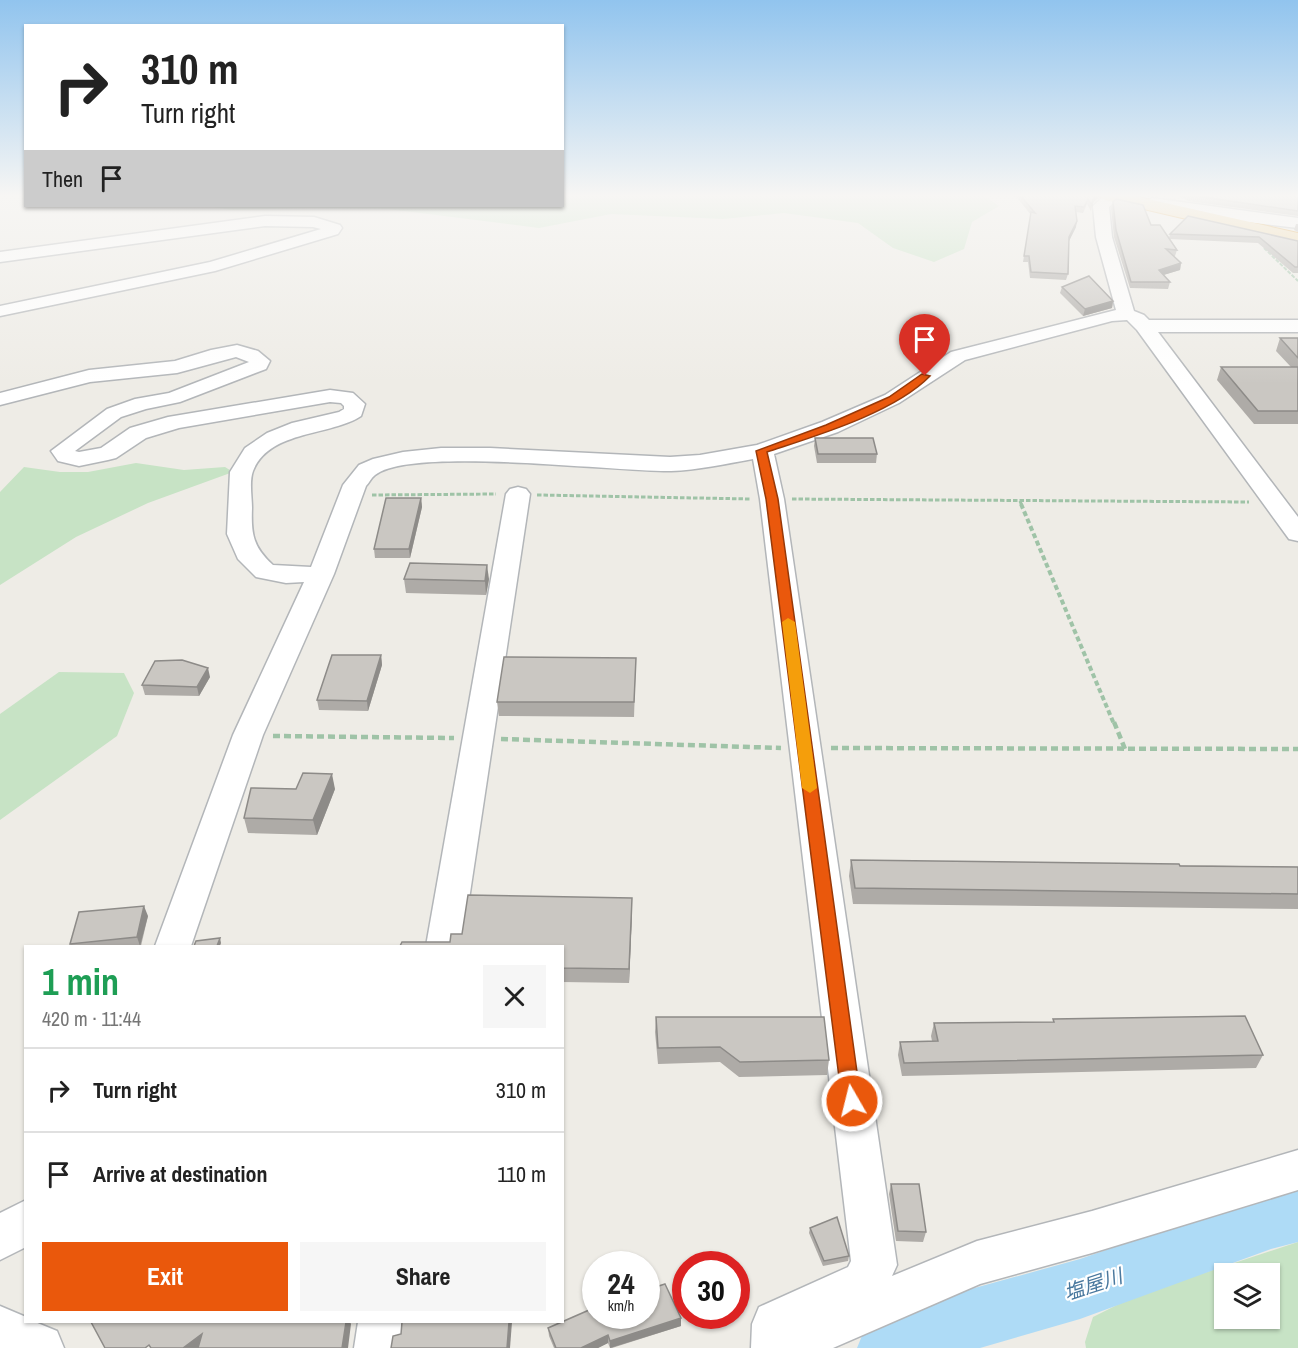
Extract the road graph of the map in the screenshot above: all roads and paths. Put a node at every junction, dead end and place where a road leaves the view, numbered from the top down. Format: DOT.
graph roads {
  1 [pos="242,258"];
  2 [pos="1110,258"];
  3 [pos="1274,258"];
  4 [pos="1298,281"];
  5 [pos="0,311"];
  6 [pos="1126,313"];
  7 [pos="1144,326"];
  8 [pos="1298,326"];
  9 [pos="0,399"];
  10 [pos="762,451"];
  11 [pos="518,494"];
  12 [pos="351,495"];
  13 [pos="772,499"];
  14 [pos="1020,501"];
  15 [pos="1274,502"];
  16 [pos="1298,534"];
  17 [pos="321,574"];
  18 [pos="248,735"];
  19 [pos="465,738"];
  20 [pos="496,739"];
  21 [pos="805,748"];
  22 [pos="1125,749"];
  23 [pos="1298,749"];
  24 [pos="173,945"];
  25 [pos="444,945"];
  26 [pos="1298,1170"];
  27 [pos="24,1222"];
  28 [pos="0,1238"];
  29 [pos="382,1323"];
  30 [pos="378,1348"];
  31 [pos="776,1348"];
  1 -- 5 [label="street"];
  2 -- 6 [label="street"];
  3 -- 4 [label="path"];
  6 -- 7 [label="street"];
  6 -- 10 [label="street"];
  7 -- 8 [label="street"];
  7 -- 15 [label="street"];
  9 -- 17 [label="street"];
  10 -- 12 [label="street"];
  10 -- 13 [label="street"];
  11 -- 12 [label="path"];
  11 -- 13 [label="path"];
  11 -- 25 [label="street"];
  12 -- 17 [label="street"];
  13 -- 14 [label="path"];
  13 -- 21 [label="street"];
  14 -- 15 [label="path"];
  14 -- 22 [label="path"];
  15 -- 16 [label="street"];
  17 -- 18 [label="street"];
  18 -- 19 [label="path"];
  18 -- 24 [label="street"];
  20 -- 21 [label="path"];
  21 -- 22 [label="path"];
  21 -- 31 [label="street"];
  22 -- 23 [label="path"];
  26 -- 31 [label="street"];
  27 -- 28 [label="street"];
  29 -- 30 [label="street"];
}
